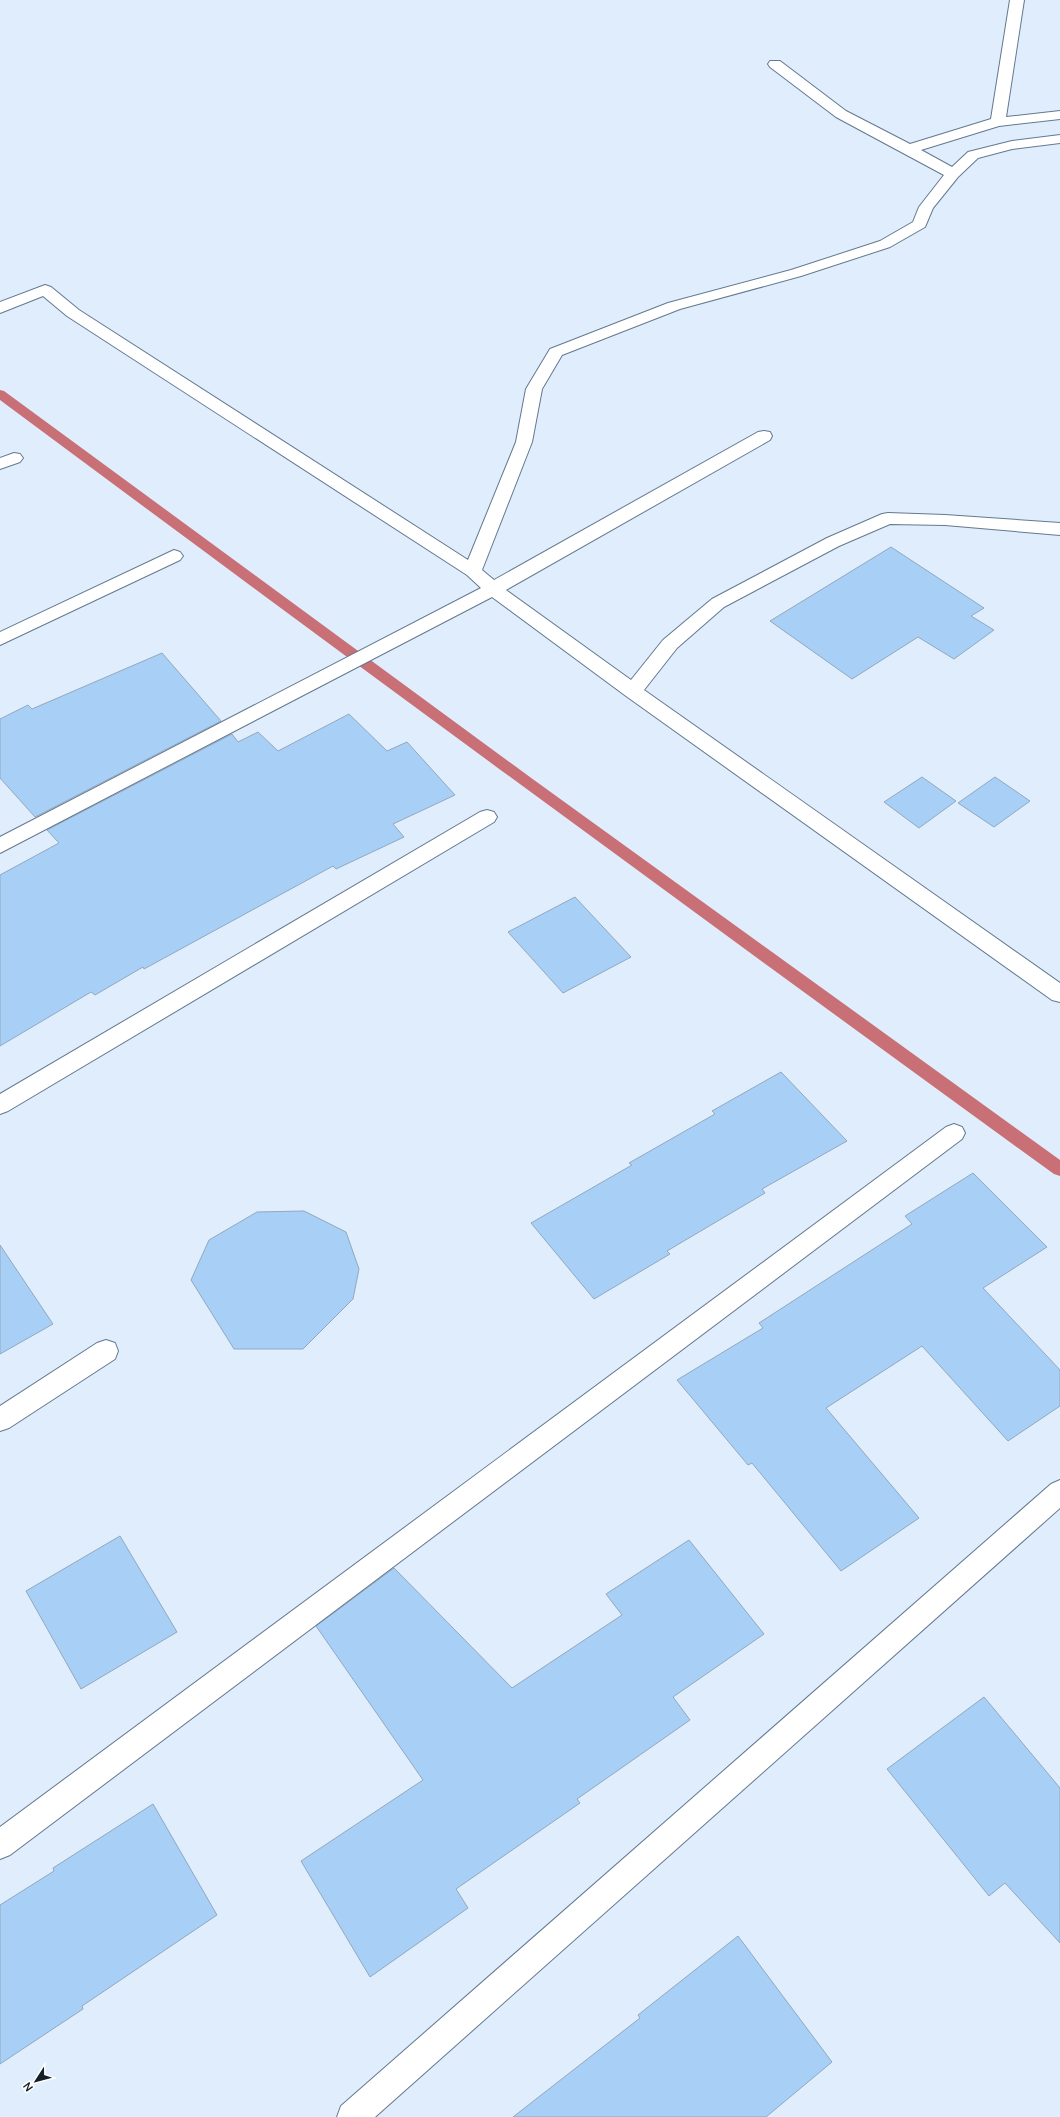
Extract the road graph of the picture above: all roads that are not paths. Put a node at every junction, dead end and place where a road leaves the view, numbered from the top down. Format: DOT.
graph roads {
  1 [pos="1017,0"];
  2 [pos="775,64"];
  3 [pos="1060,115"];
  4 [pos="998,122"];
  5 [pos="1060,139"];
  6 [pos="909,149"];
  7 [pos="953,174"];
  8 [pos="0,308"];
  9 [pos="764,436"];
  10 [pos="1060,529"];
  11 [pos="174,556"];
  12 [pos="473,571"];
  13 [pos="493,589"];
  14 [pos="0,639"];
  15 [pos="633,691"];
  16 [pos="486,817"];
  17 [pos="0,846"];
  18 [pos="1060,994"];
  19 [pos="0,1105"];
  20 [pos="954,1133"];
  21 [pos="106,1352"];
  22 [pos="0,1420"];
  23 [pos="1060,1492"];
  24 [pos="0,1845"];
  25 [pos="352,2117"];
  1 -- 4 [label="street"];
  2 -- 6 [label="street"];
  3 -- 4 [label="street"];
  4 -- 6 [label="street"];
  5 -- 7 [label="street"];
  6 -- 7 [label="street"];
  7 -- 12 [label="street"];
  8 -- 12 [label="street"];
  9 -- 13 [label="street"];
  10 -- 15 [label="street"];
  11 -- 14 [label="street"];
  12 -- 13 [label="street"];
  13 -- 15 [label="street"];
  13 -- 17 [label="street"];
  15 -- 18 [label="street"];
  16 -- 19 [label="street"];
  20 -- 24 [label="street"];
  21 -- 22 [label="street"];
  23 -- 25 [label="street"];
}
